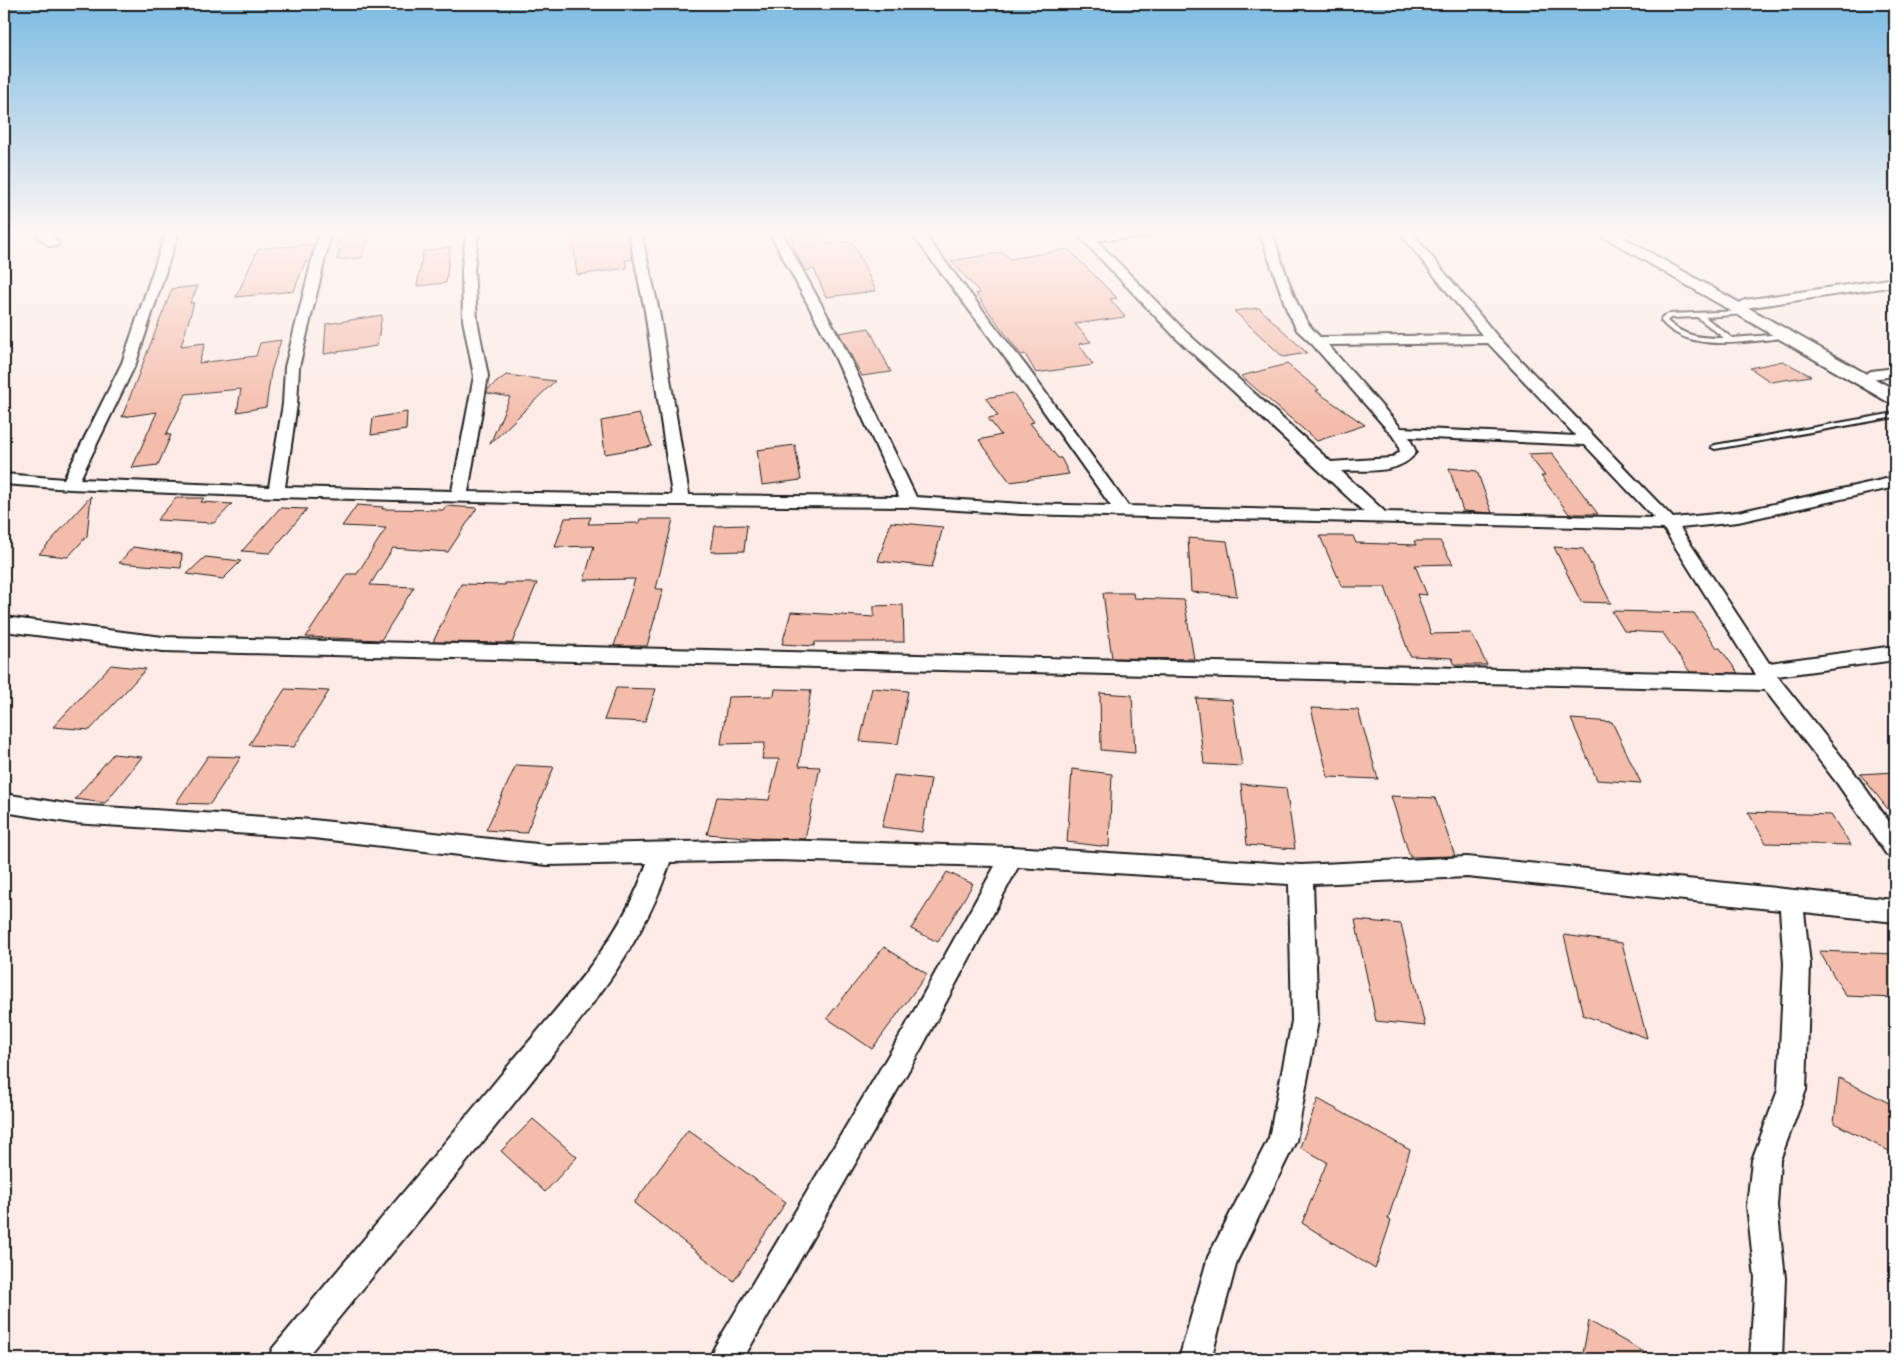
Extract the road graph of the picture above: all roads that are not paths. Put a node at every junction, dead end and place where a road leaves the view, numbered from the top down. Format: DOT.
graph roads {
  1 [pos="150,297"];
  2 [pos="309,297"];
  3 [pos="469,297"];
  4 [pos="649,297"];
  5 [pos="811,297"];
  6 [pos="966,297"];
  7 [pos="1144,297"];
  8 [pos="1289,297"];
  9 [pos="1458,297"];
  10 [pos="1723,297"];
  11 [pos="1725,297"];
  12 [pos="1810,297"];
  13 [pos="1744,308"];
  14 [pos="1699,315"];
  15 [pos="1784,336"];
  16 [pos="1492,339"];
  17 [pos="1730,339"];
  18 [pos="1316,340"];
  19 [pos="1895,372"];
  20 [pos="1871,375"];
  21 [pos="1895,388"];
  22 [pos="1895,398"];
  23 [pos="1895,415"];
  24 [pos="1396,432"];
  25 [pos="1590,441"];
  26 [pos="1715,447"];
  27 [pos="1327,467"];
  28 [pos="4,479"];
  29 [pos="1895,482"];
  30 [pos="70,484"];
  31 [pos="276,492"];
  32 [pos="459,496"];
  33 [pos="681,500"];
  34 [pos="910,502"];
  35 [pos="1124,511"];
  36 [pos="1380,518"];
  37 [pos="1669,524"];
  38 [pos="4,624"];
  39 [pos="1895,653"];
  40 [pos="1767,677"];
  41 [pos="4,803"];
  42 [pos="1895,848"];
  43 [pos="662,852"];
  44 [pos="1012,857"];
  45 [pos="1301,875"];
  46 [pos="1791,899"];
  47 [pos="1895,911"];
  48 [pos="284,1359"];
  49 [pos="725,1359"];
  50 [pos="1195,1359"];
  51 [pos="1766,1359"];
  1 -- 30 [label="street"];
  2 -- 31 [label="street"];
  3 -- 32 [label="street"];
  4 -- 33 [label="street"];
  5 -- 34 [label="street"];
  6 -- 35 [label="street"];
  7 -- 27 [label="street"];
  8 -- 18 [label="street"];
  9 -- 16 [label="street"];
  10 -- 13 [label="street"];
  11 -- 13 [label="street"];
  12 -- 13 [label="street"];
  13 -- 14 [label="lane"];
  13 -- 15 [label="street"];
  13 -- 20 [label="street"];
  14 -- 17 [label="lane"];
  14 -- 17 [label="lane"];
  15 -- 17 [label="lane"];
  15 -- 22 [label="street"];
  16 -- 18 [label="street"];
  16 -- 25 [label="street"];
  18 -- 24 [label="street"];
  19 -- 20 [label="street"];
  20 -- 21 [label="street"];
  23 -- 26 [label="lane"];
  24 -- 25 [label="street"];
  24 -- 27 [label="street"];
  25 -- 37 [label="street"];
  27 -- 36 [label="street"];
  28 -- 30 [label="street"];
  29 -- 37 [label="street"];
  30 -- 31 [label="street"];
  31 -- 32 [label="street"];
  32 -- 33 [label="street"];
  33 -- 34 [label="street"];
  34 -- 35 [label="street"];
  35 -- 36 [label="street"];
  36 -- 37 [label="street"];
  37 -- 40 [label="street"];
  38 -- 40 [label="street"];
  39 -- 40 [label="street"];
  40 -- 42 [label="street"];
  41 -- 43 [label="street"];
  43 -- 44 [label="street"];
  43 -- 48 [label="street"];
  44 -- 45 [label="street"];
  44 -- 49 [label="street"];
  45 -- 46 [label="street"];
  45 -- 50 [label="street"];
  46 -- 47 [label="street"];
  46 -- 51 [label="street"];
}
